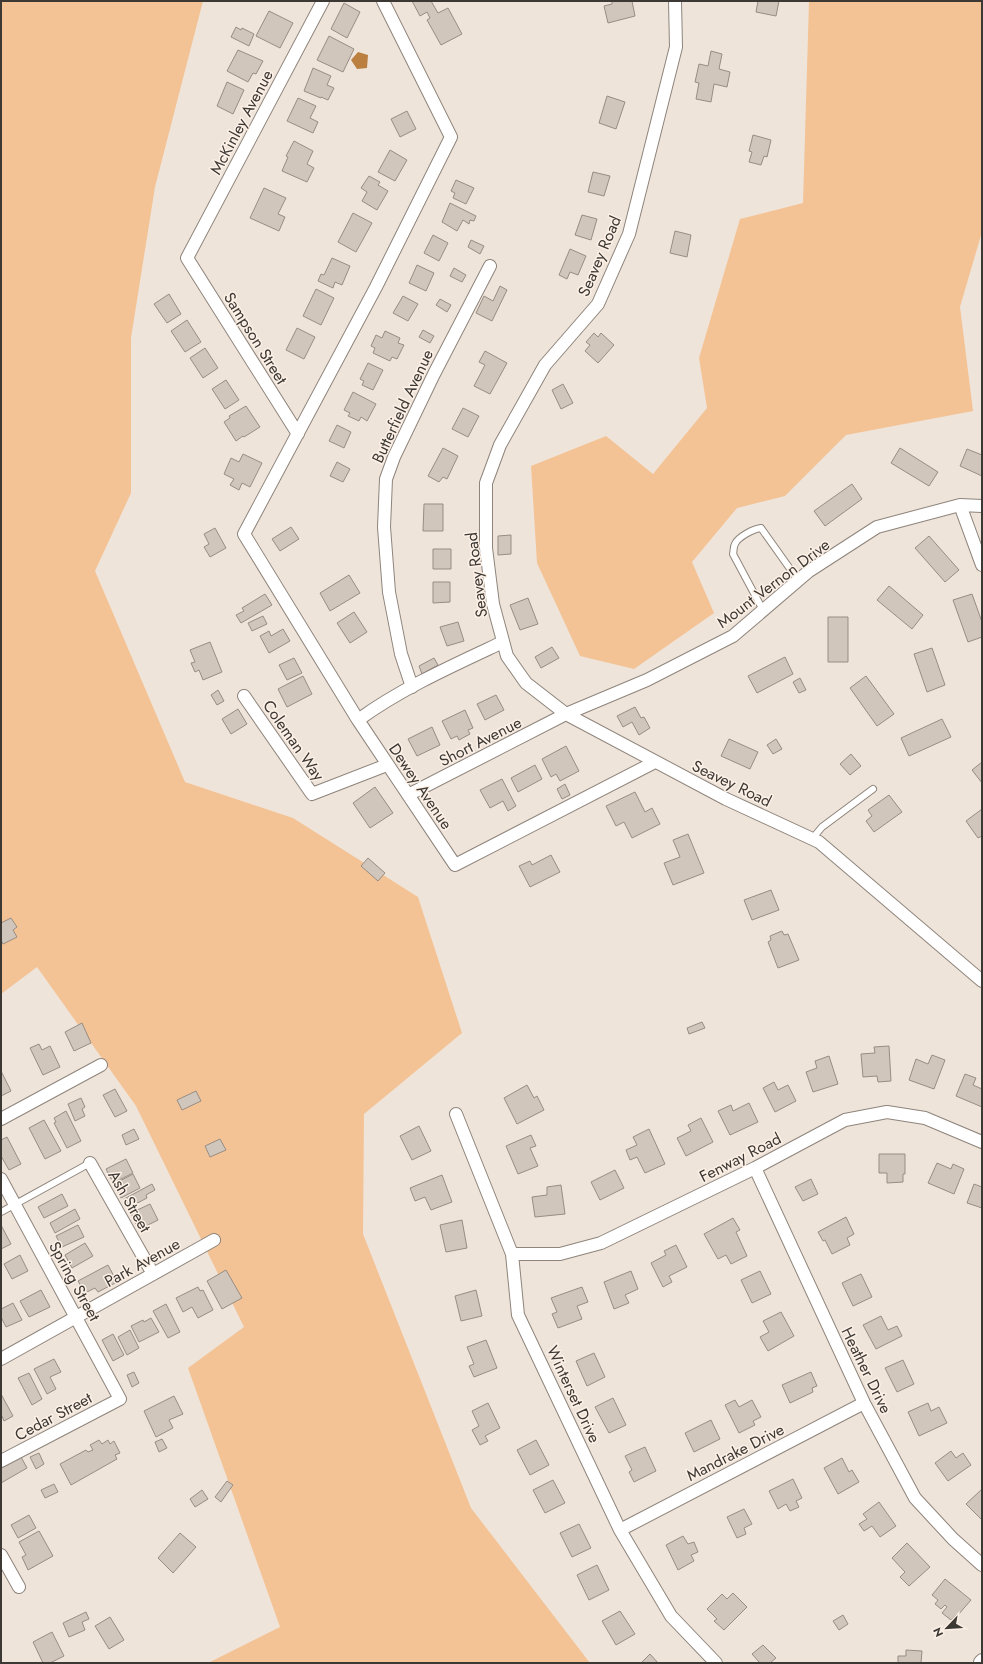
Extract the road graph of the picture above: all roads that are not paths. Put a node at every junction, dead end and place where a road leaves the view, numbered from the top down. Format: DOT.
graph roads {
  1 [pos="323,1"];
  2 [pos="383,1"];
  3 [pos="675,1"];
  4 [pos="187,258"];
  5 [pos="490,266"];
  6 [pos="298,434"];
  7 [pos="960,505"];
  8 [pos="982,506"];
  9 [pos="982,565"];
  10 [pos="798,580"];
  11 [pos="763,610"];
  12 [pos="503,642"];
  13 [pos="412,687"];
  14 [pos="244,696"];
  15 [pos="566,714"];
  16 [pos="358,720"];
  17 [pos="654,762"];
  18 [pos="387,764"];
  19 [pos="873,788"];
  20 [pos="408,795"];
  21 [pos="812,838"];
  22 [pos="982,981"];
  23 [pos="101,1065"];
  24 [pos="456,1114"];
  25 [pos="1,1118"];
  26 [pos="982,1142"];
  27 [pos="90,1163"];
  28 [pos="755,1168"];
  29 [pos="1,1180"];
  30 [pos="14,1204"];
  31 [pos="1,1212"];
  32 [pos="214,1240"];
  33 [pos="512,1254"];
  34 [pos="153,1274"];
  35 [pos="76,1317"];
  36 [pos="1,1359"];
  37 [pos="120,1399"];
  38 [pos="864,1403"];
  39 [pos="1,1461"];
  40 [pos="620,1530"];
  41 [pos="1,1555"];
  42 [pos="982,1564"];
  43 [pos="19,1587"];
  44 [pos="716,1663"];
  1 -- 4 [label="street, McKinley Avenue"];
  2 -- 6 [label="street"];
  3 -- 12 [label="street, Seavey Road"];
  4 -- 6 [label="street, Sampson Street"];
  5 -- 13 [label="street, Butterfield Avenue"];
  6 -- 16 [label="street, Dewey Avenue"];
  7 -- 8 [label="street, Mount Vernon Drive"];
  7 -- 9 [label="street"];
  7 -- 10 [label="street, Mount Vernon Drive"];
  10 -- 11 [label="street, Mount Vernon Drive"];
  10 -- 11 [label="lane"];
  11 -- 15 [label="street, Mount Vernon Drive"];
  12 -- 13 [label="street"];
  12 -- 15 [label="street, Seavey Road"];
  13 -- 16 [label="street"];
  14 -- 18 [label="street, Coleman Way"];
  15 -- 17 [label="street, Seavey Road"];
  15 -- 20 [label="street, Short Avenue"];
  16 -- 18 [label="street, Dewey Avenue"];
  17 -- 20 [label="street, Dewey Avenue"];
  17 -- 21 [label="street, Seavey Road"];
  18 -- 20 [label="street, Dewey Avenue"];
  19 -- 21 [label="lane"];
  21 -- 22 [label="street, Seavey Road"];
  23 -- 25 [label="street"];
  24 -- 33 [label="street, Winterset Drive"];
  26 -- 28 [label="street, Fenway Road"];
  27 -- 30 [label="lane"];
  27 -- 34 [label="street, Ash Street"];
  28 -- 33 [label="street, Fenway Road"];
  28 -- 38 [label="street, Heather Drive"];
  29 -- 30 [label="street, Spring Street"];
  30 -- 31 [label="lane"];
  30 -- 35 [label="street, Spring Street"];
  32 -- 34 [label="street, Park Avenue"];
  33 -- 40 [label="street, Winterset Drive"];
  34 -- 35 [label="street, Park Avenue"];
  35 -- 36 [label="street, Park Avenue"];
  35 -- 37 [label="street, Spring Street"];
  37 -- 39 [label="street, Cedar Street"];
  38 -- 40 [label="street, Mandrake Drive"];
  38 -- 42 [label="street, Heather Drive"];
  40 -- 44 [label="street, Winterset Drive"];
  41 -- 43 [label="street"];
}
